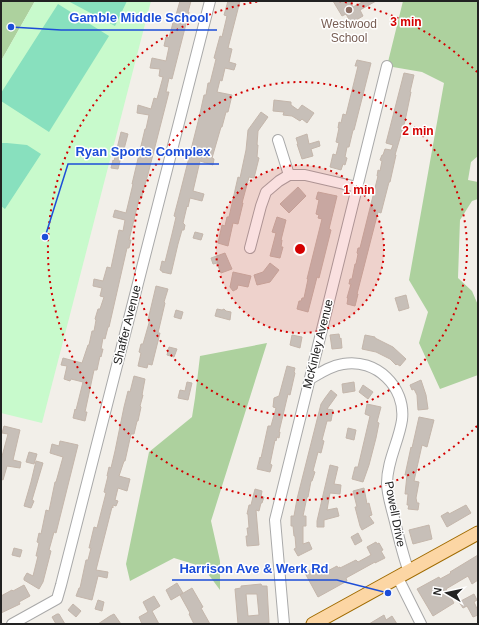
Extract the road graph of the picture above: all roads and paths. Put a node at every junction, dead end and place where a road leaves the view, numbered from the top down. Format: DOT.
graph roads {
  1 [pos="210,1"];
  2 [pos="387,66"];
  3 [pos="278,140"];
  4 [pos="289,175"];
  5 [pos="357,187"];
  6 [pos="250,248"];
  7 [pos="310,379"];
  8 [pos="478,533"];
  9 [pos="403,575"];
  10 [pos="12,624"];
  11 [pos="284,624"];
  12 [pos="313,624"];
  13 [pos="421,624"];
  1 -- 10 [label="street, Shaffer Avenue"];
  2 -- 5 [label="street, McKinley Avenue"];
  3 -- 4 [label="street"];
  4 -- 5 [label="street"];
  4 -- 6 [label="street"];
  5 -- 7 [label="street, McKinley Avenue"];
  7 -- 9 [label="street, Powell Drive"];
  7 -- 11 [label="street, McKinley Avenue"];
  8 -- 9 [label="main road"];
  9 -- 12 [label="main road"];
  9 -- 13 [label="street, Powell Drive"];
}
